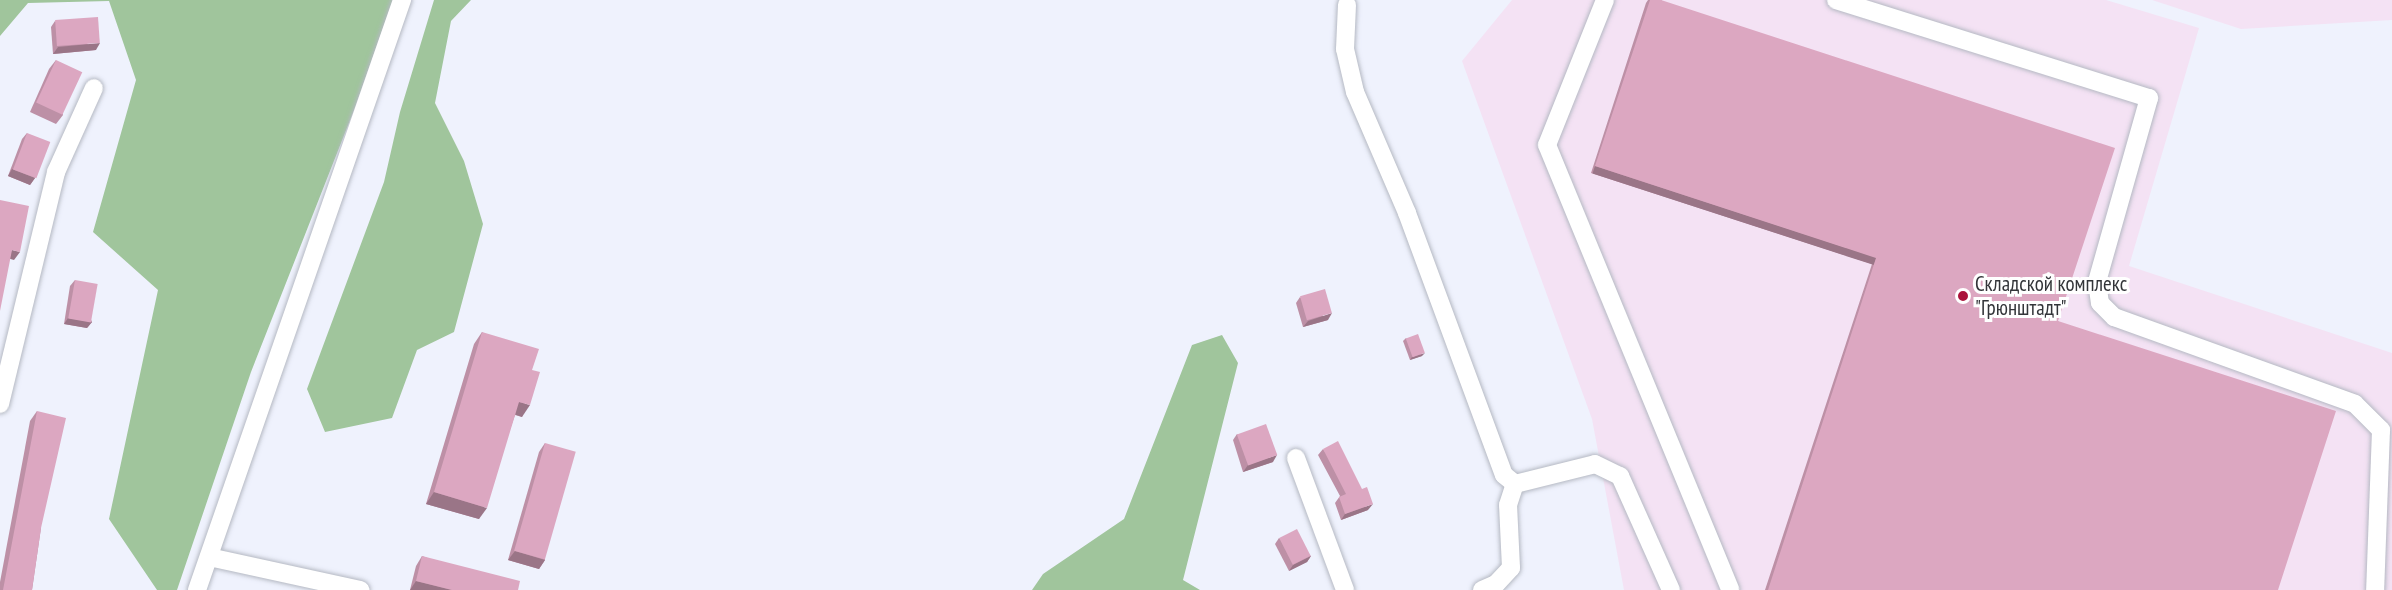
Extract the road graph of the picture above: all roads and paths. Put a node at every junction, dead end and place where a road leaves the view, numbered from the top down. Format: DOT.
graph roads {
  1 [pos="402,0"];
  2 [pos="1605,0"];
  3 [pos="1836,0"];
  4 [pos="1347,5"];
  5 [pos="94,88"];
  6 [pos="0,404"];
  7 [pos="1296,458"];
  8 [pos="1515,484"];
  9 [pos="209,558"];
  10 [pos="198,590"];
  11 [pos="360,590"];
  12 [pos="1345,590"];
  13 [pos="1482,590"];
  14 [pos="1671,590"];
  15 [pos="1730,590"];
  16 [pos="2375,590"];
  1 -- 9 [label="street"];
  2 -- 15 [label="street"];
  3 -- 16 [label="street"];
  4 -- 8 [label="street"];
  5 -- 6 [label="street"];
  7 -- 12 [label="street"];
  8 -- 13 [label="street"];
  8 -- 14 [label="street"];
  9 -- 10 [label="street"];
  9 -- 11 [label="street"];
}
